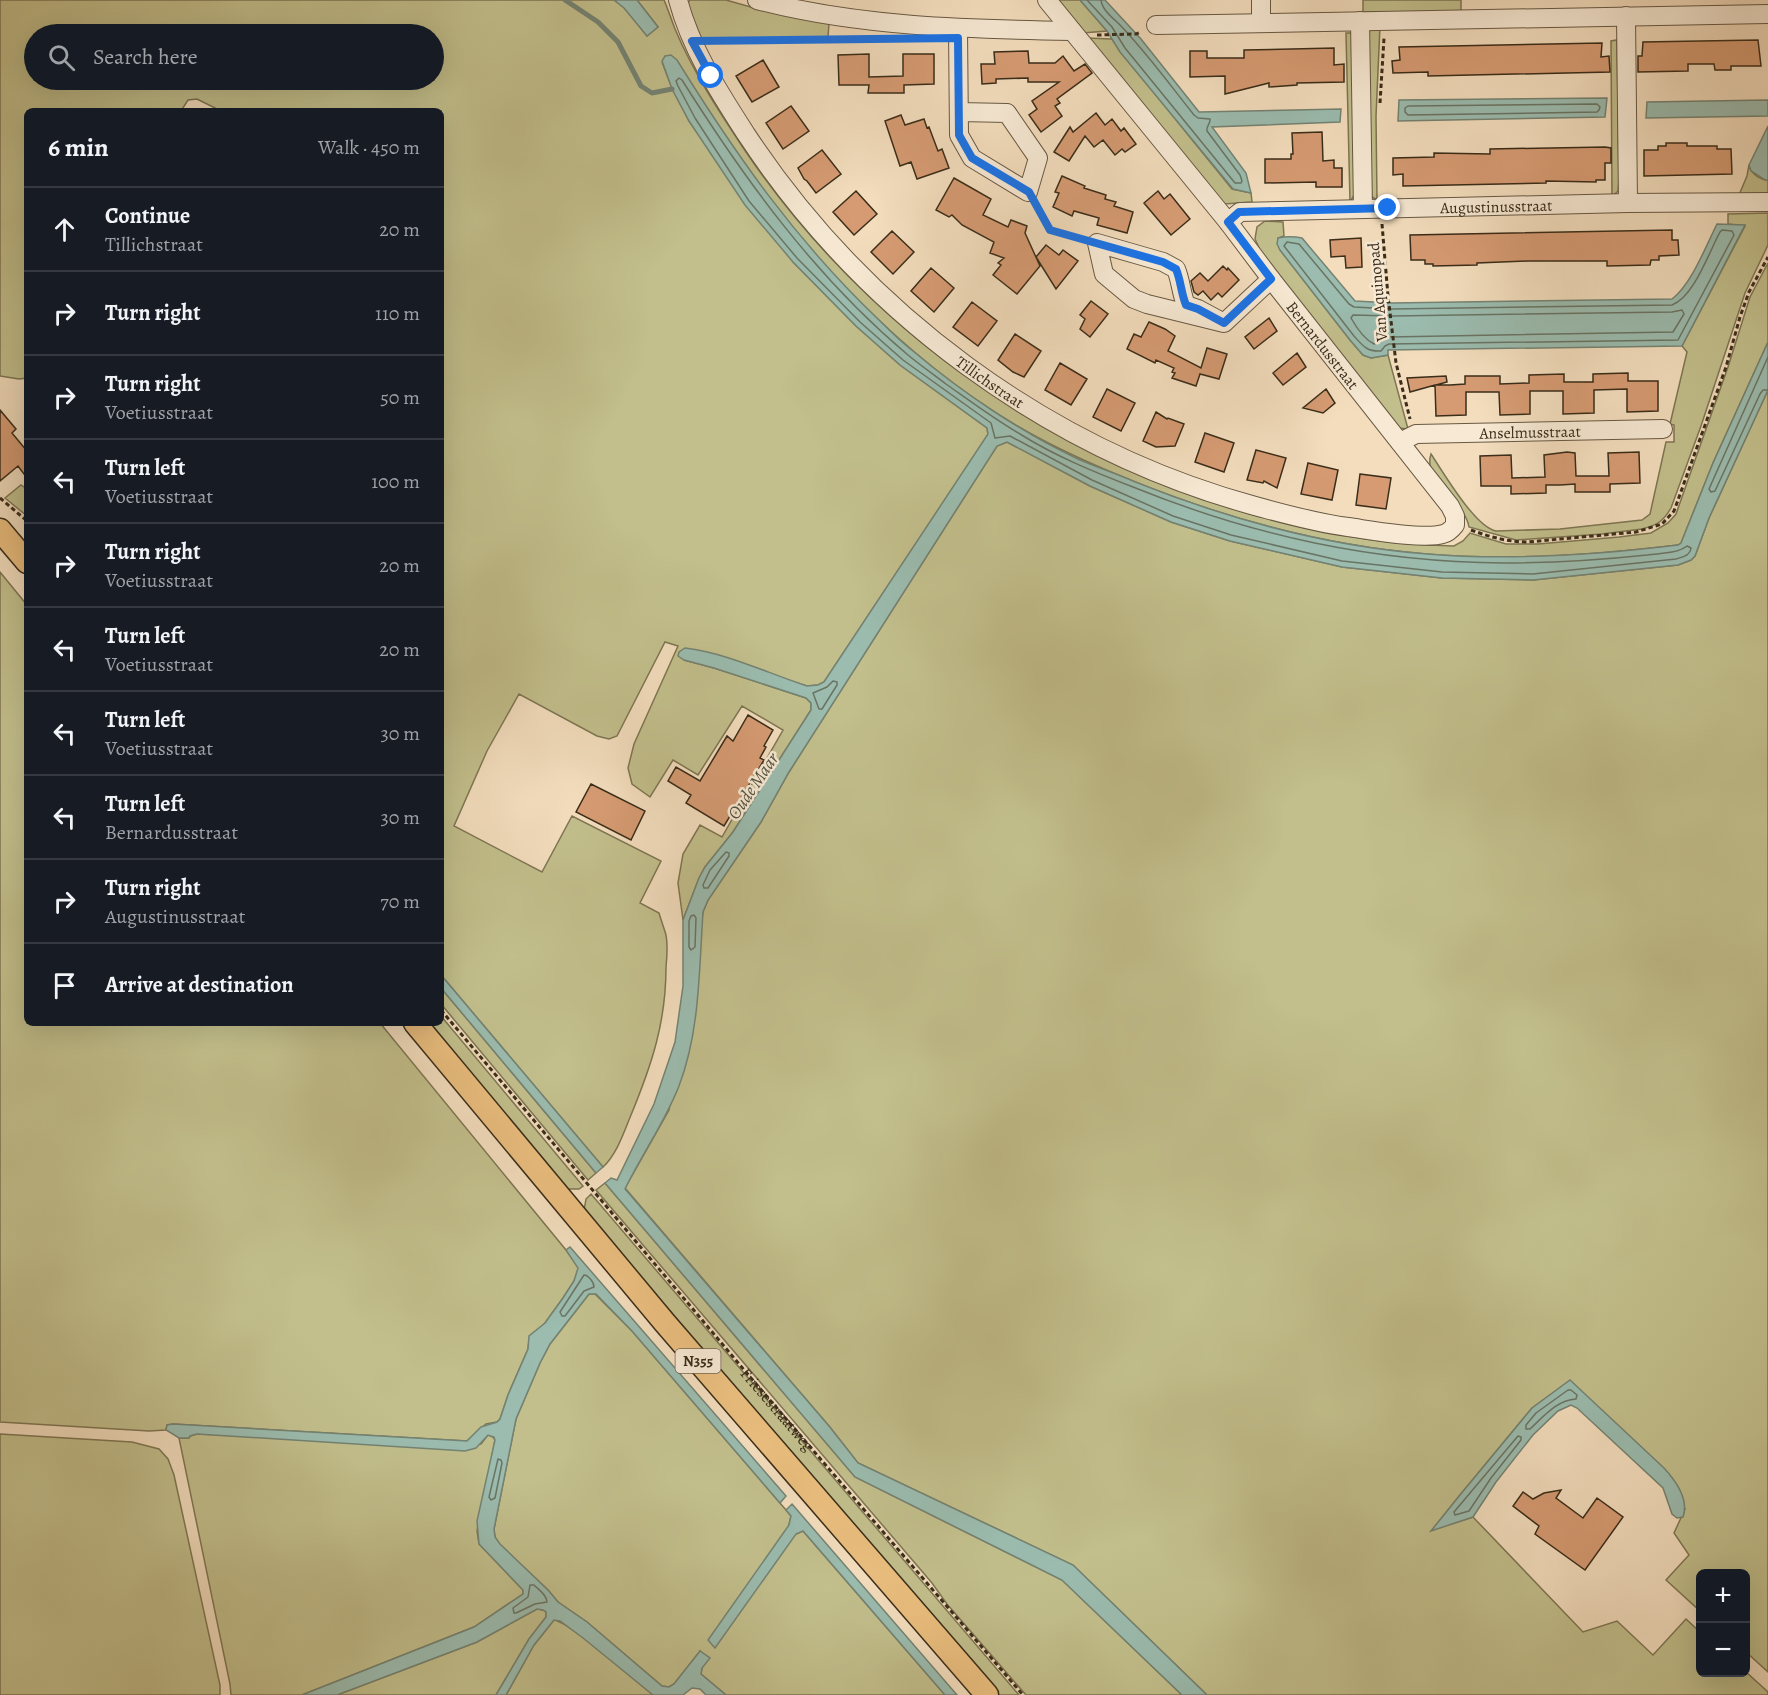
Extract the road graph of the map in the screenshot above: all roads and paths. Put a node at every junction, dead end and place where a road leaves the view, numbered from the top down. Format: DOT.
graph roads {
  1 [pos="678,0"];
  2 [pos="757,0"];
  3 [pos="1047,0"];
  4 [pos="1261,0"];
  5 [pos="1722,7"];
  6 [pos="1768,14"];
  7 [pos="1626,16"];
  8 [pos="1360,21"];
  9 [pos="1386,21"];
  10 [pos="1261,23"];
  11 [pos="1156,25"];
  12 [pos="958,29"];
  13 [pos="1072,31"];
  14 [pos="1136,34"];
  15 [pos="877,39"];
  16 [pos="692,41"];
  17 [pos="1380,111"];
  18 [pos="958,112"];
  19 [pos="1029,192"];
  20 [pos="1768,202"];
  21 [pos="1628,203"];
  22 [pos="1372,209"];
  23 [pos="1228,222"];
  24 [pos="1097,243"];
  25 [pos="1768,257"];
  26 [pos="1271,279"];
  27 [pos="1224,323"];
  28 [pos="1663,429"];
  29 [pos="1408,438"];
  30 [pos="0,498"];
  31 [pos="24,518"];
  32 [pos="1455,525"];
  33 [pos="0,530"];
  34 [pos="24,558"];
  35 [pos="444,1014"];
  36 [pos="418,1026"];
  37 [pos="987,1695"];
  38 [pos="1023,1695"];
  1 -- 16 [label="street, Tillichstraat"];
  2 -- 12 [label="street"];
  3 -- 13 [label="street, Bernardusstraat"];
  4 -- 10 [label="street"];
  5 -- 6 [label="street"];
  5 -- 7 [label="street"];
  7 -- 9 [label="street"];
  7 -- 21 [label="street"];
  8 -- 9 [label="street"];
  8 -- 10 [label="street"];
  8 -- 22 [label="street"];
  9 -- 17 [label="path"];
  10 -- 11 [label="street"];
  12 -- 13 [label="street"];
  12 -- 18 [label="street"];
  13 -- 14 [label="path"];
  13 -- 23 [label="street, Bernardusstraat"];
  15 -- 16 [label="path"];
  16 -- 32 [label="street, Tillichstraat"];
  18 -- 19 [label="street"];
  18 -- 19 [label="street"];
  19 -- 24 [label="path"];
  20 -- 21 [label="street, Augustinusstraat"];
  21 -- 22 [label="street, Augustinusstraat"];
  22 -- 23 [label="street, Augustinusstraat"];
  22 -- 29 [label="path, Van Aquinopad"];
  23 -- 26 [label="street, Bernardusstraat"];
  24 -- 27 [label="street"];
  24 -- 27 [label="street"];
  25 -- 32 [label="path"];
  26 -- 27 [label="street"];
  26 -- 29 [label="street, Bernardusstraat"];
  28 -- 29 [label="street, Anselmusstraat"];
  29 -- 32 [label="street, Bernardusstraat"];
  30 -- 31 [label="path"];
  33 -- 34 [label="main road"];
  35 -- 38 [label="path, Friesestraatweg"];
  36 -- 37 [label="main road, Friesestraatweg / N355"];
}
